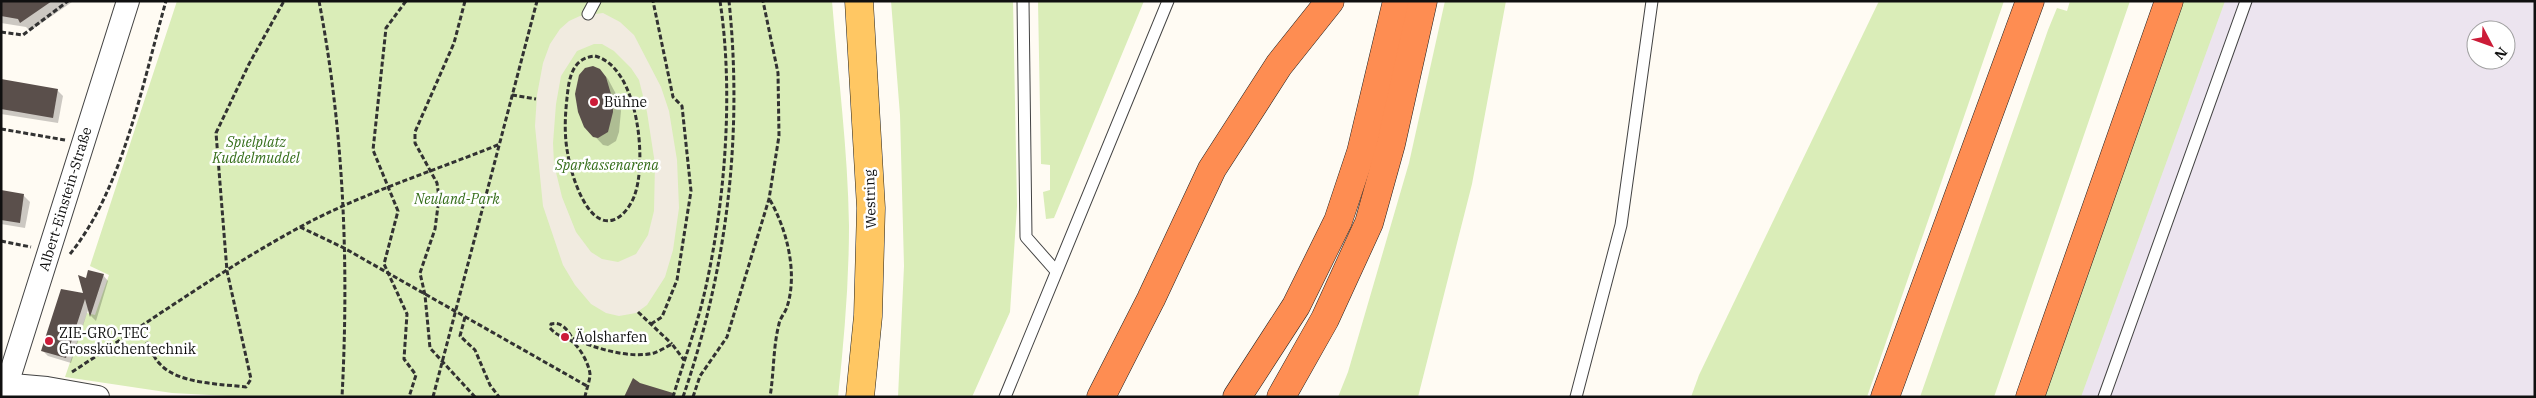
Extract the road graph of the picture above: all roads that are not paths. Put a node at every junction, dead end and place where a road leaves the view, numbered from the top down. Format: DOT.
graph roads {
  1 [pos="128,1"];
  2 [pos="595,1"];
  3 [pos="859,1"];
  4 [pos="1023,1"];
  5 [pos="1168,1"];
  6 [pos="1330,1"];
  7 [pos="1397,1"];
  8 [pos="1423,1"];
  9 [pos="1652,1"];
  10 [pos="2030,1"];
  11 [pos="2156,1"];
  12 [pos="2169,1"];
  13 [pos="2246,1"];
  14 [pos="588,14"];
  15 [pos="2099,198"];
  16 [pos="1056,272"];
  17 [pos="4,389"];
  18 [pos="98,397"];
  19 [pos="860,397"];
  20 [pos="1005,397"];
  21 [pos="1101,397"];
  22 [pos="1237,397"];
  23 [pos="1281,397"];
  24 [pos="1576,397"];
  25 [pos="1885,397"];
  26 [pos="2030,397"];
  27 [pos="2104,397"];
  1 -- 17 [label="street, Albert-Einstein-Straße"];
  2 -- 14 [label="lane"];
  3 -- 19 [label="main road, Westring"];
  4 -- 16 [label="lane"];
  5 -- 16 [label="lane"];
  6 -- 21 [label="highway"];
  7 -- 22 [label="highway"];
  8 -- 23 [label="highway"];
  9 -- 24 [label="lane"];
  10 -- 25 [label="highway"];
  11 -- 15 [label="highway"];
  12 -- 15 [label="highway"];
  13 -- 27 [label="lane"];
  15 -- 26 [label="highway"];
  16 -- 20 [label="lane"];
  17 -- 18 [label="street"];
}
